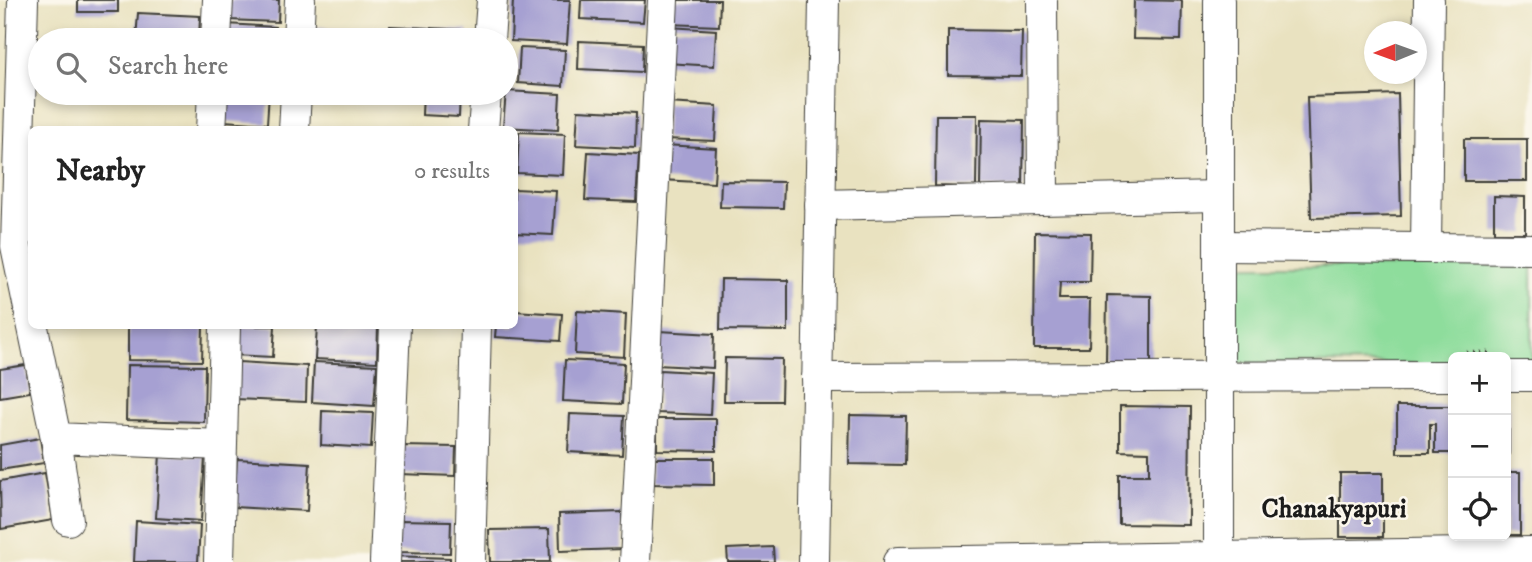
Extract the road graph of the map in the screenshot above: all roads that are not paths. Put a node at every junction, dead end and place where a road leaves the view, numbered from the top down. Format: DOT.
graph roads {
  1 [pos="23,0"];
  2 [pos="218,0"];
  3 [pos="300,0"];
  4 [pos="492,0"];
  5 [pos="663,0"];
  6 [pos="824,0"];
  7 [pos="1042,0"];
  8 [pos="1219,0"];
  9 [pos="1429,0"];
  10 [pos="217,28"];
  11 [pos="299,28"];
  12 [pos="490,28"];
  13 [pos="212,105"];
  14 [pos="295,105"];
  15 [pos="485,105"];
  16 [pos="211,126"];
  17 [pos="294,126"];
  18 [pos="483,126"];
  19 [pos="1219,196"];
  20 [pos="1043,198"];
  21 [pos="820,205"];
  22 [pos="1219,246"];
  23 [pos="8,247"];
  24 [pos="1426,248"];
  25 [pos="1532,249"];
  26 [pos="28,292"];
  27 [pos="35,329"];
  28 [pos="225,329"];
  29 [pos="395,329"];
  30 [pos="476,329"];
  31 [pos="1448,376"];
  32 [pos="1511,376"];
  33 [pos="1532,376"];
  34 [pos="1219,377"];
  35 [pos="817,378"];
  36 [pos="56,438"];
  37 [pos="221,445"];
  38 [pos="68,520"];
  39 [pos="1532,552"];
  40 [pos="1219,559"];
  41 [pos="219,562"];
  42 [pos="385,562"];
  43 [pos="470,562"];
  44 [pos="635,562"];
  45 [pos="814,562"];
  46 [pos="898,562"];
  1 -- 23 [label="street"];
  2 -- 10 [label="street"];
  3 -- 11 [label="street"];
  4 -- 12 [label="street"];
  5 -- 44 [label="street"];
  6 -- 21 [label="street"];
  7 -- 20 [label="street"];
  8 -- 19 [label="street"];
  9 -- 24 [label="street"];
  13 -- 16 [label="street"];
  14 -- 17 [label="street"];
  15 -- 18 [label="street"];
  19 -- 20 [label="street"];
  19 -- 22 [label="street"];
  20 -- 21 [label="street"];
  21 -- 35 [label="street"];
  22 -- 24 [label="street"];
  22 -- 34 [label="street"];
  23 -- 26 [label="street"];
  24 -- 25 [label="street"];
  27 -- 36 [label="street"];
  28 -- 37 [label="street"];
  29 -- 42 [label="street"];
  30 -- 43 [label="street"];
  31 -- 34 [label="street"];
  32 -- 33 [label="street"];
  34 -- 35 [label="street"];
  34 -- 40 [label="street"];
  35 -- 45 [label="street"];
  36 -- 37 [label="street"];
  36 -- 38 [label="street"];
  37 -- 41 [label="street"];
  39 -- 40 [label="street"];
  40 -- 46 [label="street"];
}
